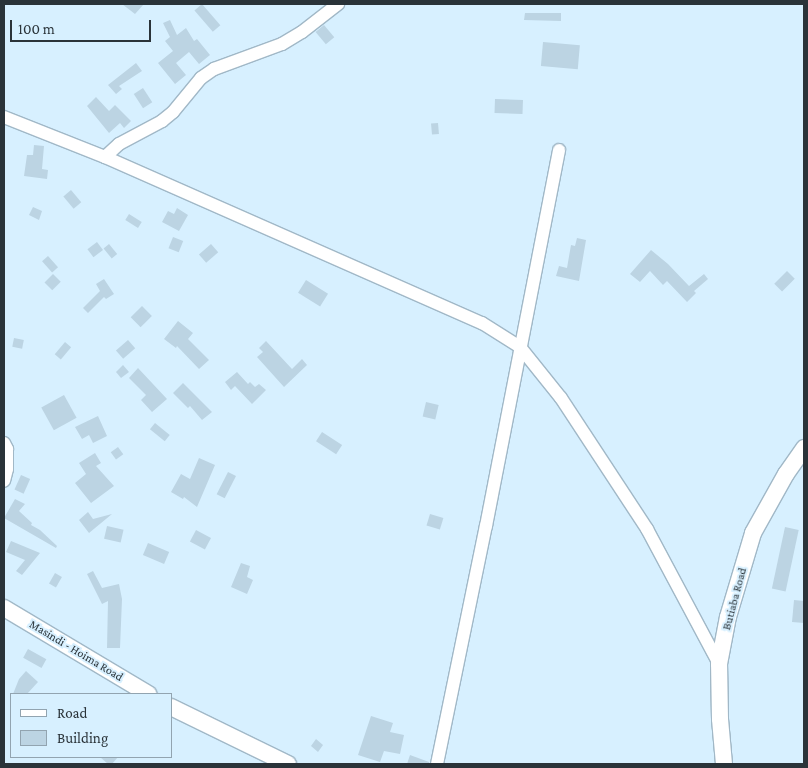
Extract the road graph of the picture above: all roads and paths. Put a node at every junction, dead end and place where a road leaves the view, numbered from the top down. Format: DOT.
graph roads {
  1 [pos="338,4"];
  2 [pos="4,117"];
  3 [pos="559,150"];
  4 [pos="105,157"];
  5 [pos="520,347"];
  6 [pos="4,443"];
  7 [pos="804,448"];
  8 [pos="4,481"];
  9 [pos="4,608"];
  10 [pos="720,664"];
  11 [pos="146,693"];
  12 [pos="172,706"];
  13 [pos="288,764"];
  14 [pos="437,764"];
  15 [pos="724,764"];
  1 -- 4 [label="street"];
  2 -- 4 [label="street"];
  3 -- 5 [label="street"];
  4 -- 5 [label="street"];
  5 -- 10 [label="street"];
  5 -- 14 [label="street"];
  6 -- 8 [label="street"];
  7 -- 10 [label="main road, Butiaba Road"];
  9 -- 11 [label="main road, Masindi - Hoima Road"];
  10 -- 15 [label="main road, Butiaba Road"];
  12 -- 13 [label="main road"];
}
